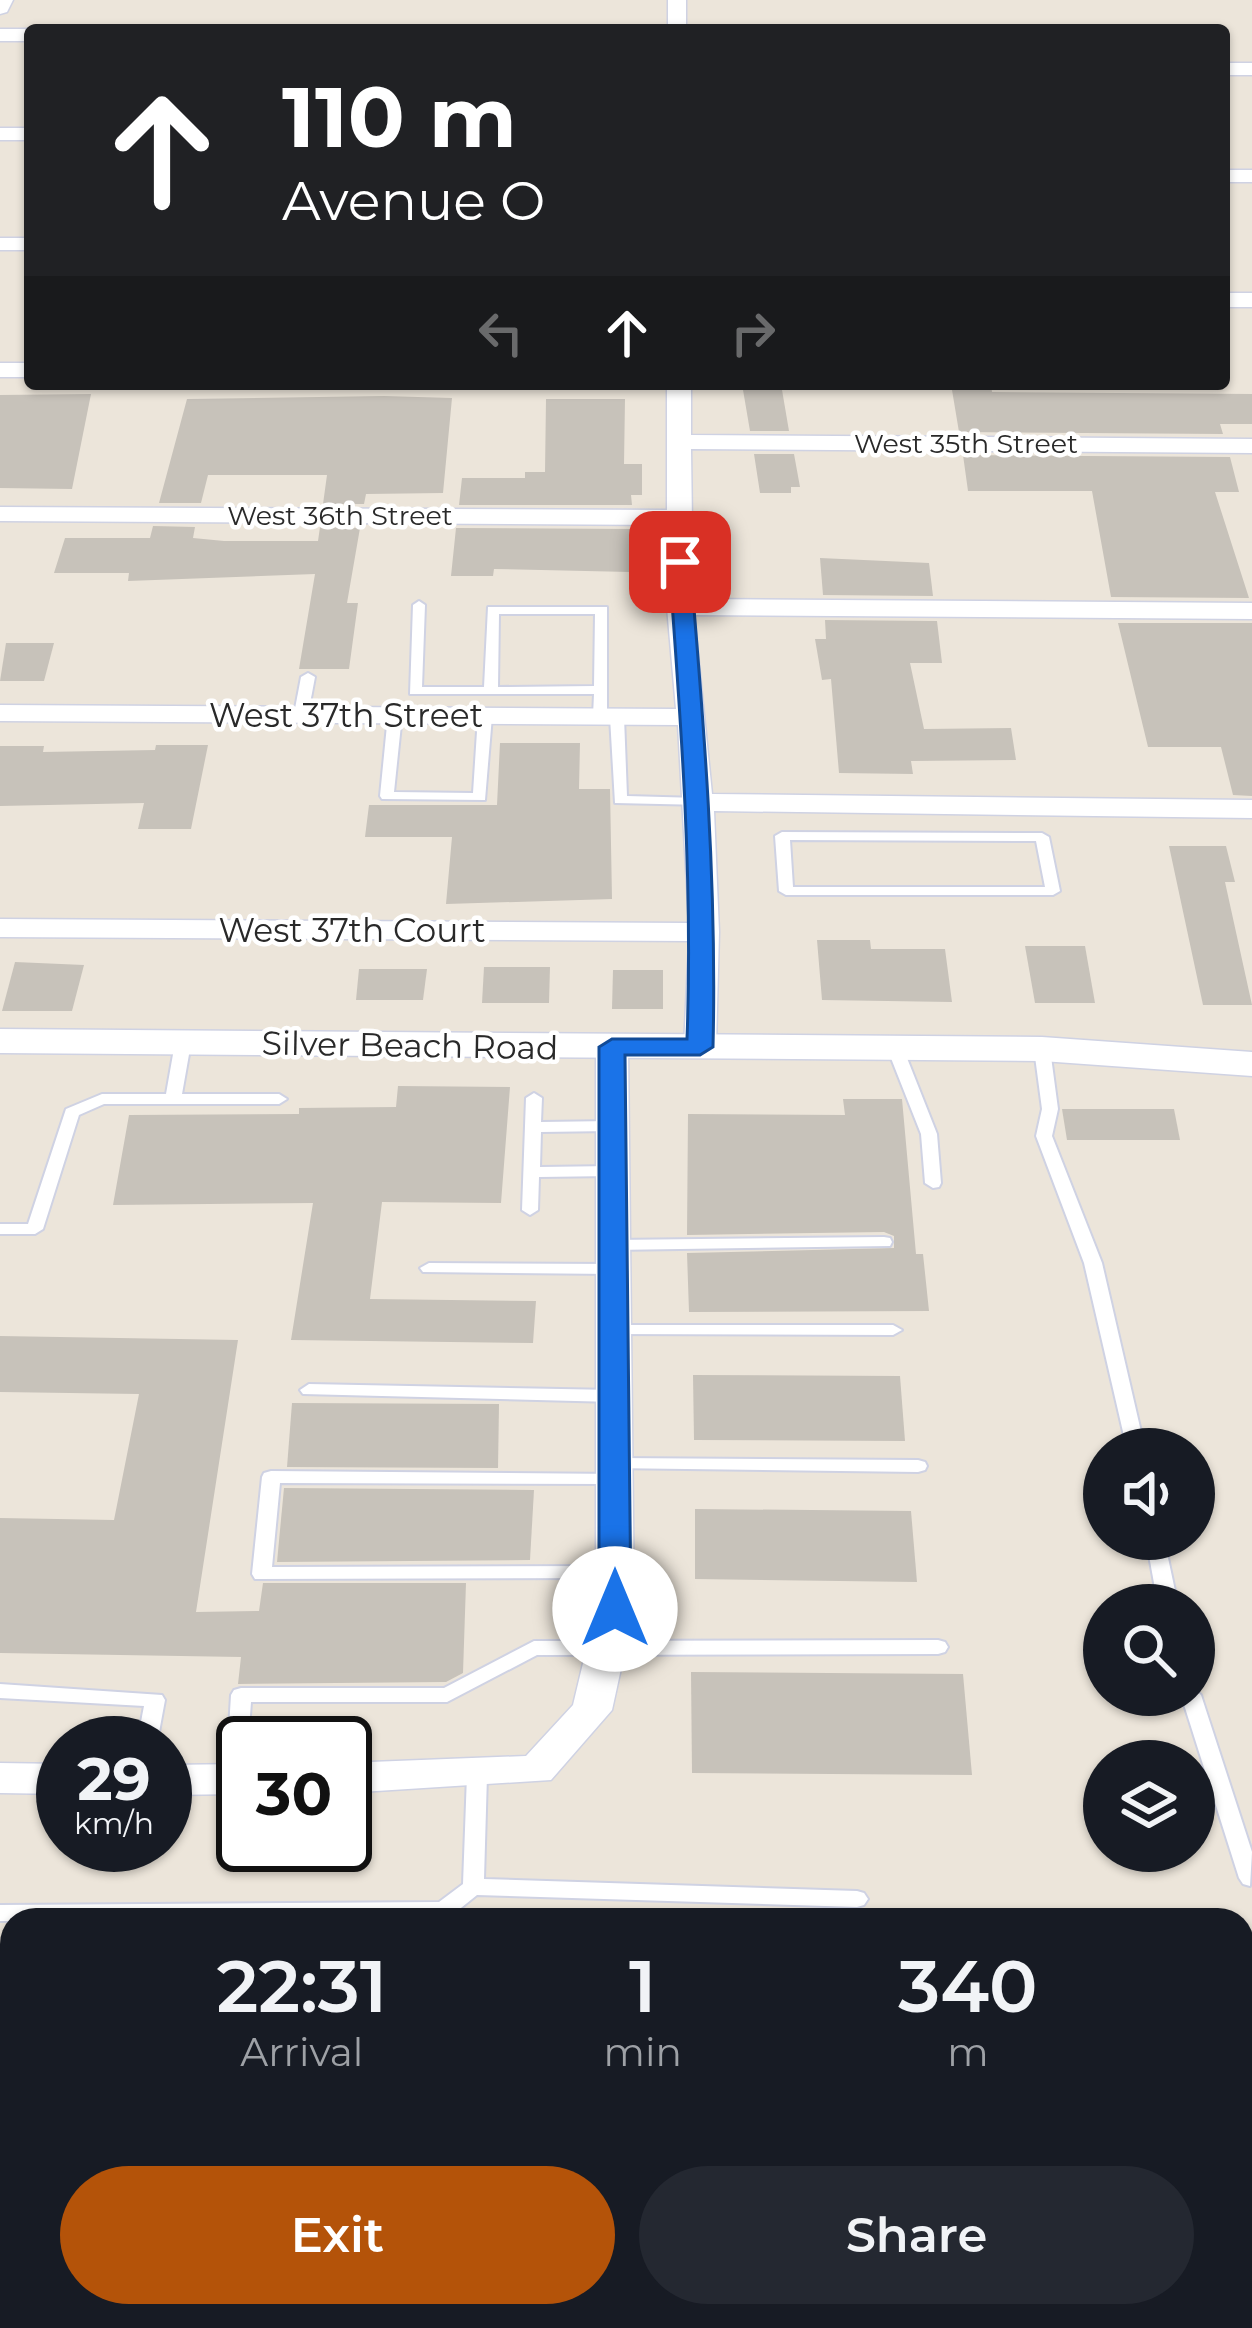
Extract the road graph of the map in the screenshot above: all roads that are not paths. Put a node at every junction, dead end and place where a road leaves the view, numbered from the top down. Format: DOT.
graph roads {
  1 [pos="4,0"];
  2 [pos="0,8"];
  3 [pos="679,390"];
  4 [pos="679,442"];
  5 [pos="1252,446"];
  6 [pos="0,514"];
  7 [pos="680,518"];
  8 [pos="419,605"];
  9 [pos="680,607"];
  10 [pos="1252,611"];
  11 [pos="308,677"];
  12 [pos="488,703"];
  13 [pos="605,708"];
  14 [pos="0,712"];
  15 [pos="301,714"];
  16 [pos="395,715"];
  17 [pos="692,717"];
  18 [pos="699,802"];
  19 [pos="904,806"];
  20 [pos="1252,809"];
  21 [pos="908,837"];
  22 [pos="0,928"];
  23 [pos="704,932"];
  24 [pos="183,1043"];
  25 [pos="1,1046"];
  26 [pos="612,1047"];
  27 [pos="700,1047"];
  28 [pos="895,1048"];
  29 [pos="1042,1049"];
  30 [pos="1252,1064"];
  31 [pos="534,1097"];
  32 [pos="173,1099"];
  33 [pos="279,1099"];
  34 [pos="533,1127"];
  35 [pos="612,1146"];
  36 [pos="532,1172"];
  37 [pos="933,1183"];
  38 [pos="530,1210"];
  39 [pos="0,1229"];
  40 [pos="884,1242"];
  41 [pos="613,1257"];
  42 [pos="429,1268"];
  43 [pos="614,1330"];
  44 [pos="893,1330"];
  45 [pos="308,1390"];
  46 [pos="614,1396"];
  47 [pos="1131,1428"];
  48 [pos="918,1466"];
  49 [pos="614,1471"];
  50 [pos="615,1572"];
  51 [pos="607,1645"];
  52 [pos="938,1646"];
  53 [pos="0,1691"];
  54 [pos="152,1716"];
  55 [pos="241,1716"];
  56 [pos="1198,1716"];
  57 [pos="477,1775"];
  58 [pos="372,1777"];
  59 [pos="0,1778"];
  60 [pos="36,1779"];
  61 [pos="1250,1878"];
  62 [pos="473,1887"];
  63 [pos="857,1899"];
  64 [pos="447,1908"];
  1 -- 2 [label="street"];
  3 -- 4 [label="street"];
  4 -- 5 [label="street, West 35th Street"];
  4 -- 7 [label="street"];
  6 -- 7 [label="street, West 36th Street"];
  7 -- 9 [label="street"];
  8 -- 12 [label="lane"];
  9 -- 10 [label="street"];
  9 -- 17 [label="street"];
  11 -- 15 [label="lane"];
  12 -- 13 [label="street, West 37th Street"];
  12 -- 13 [label="lane"];
  12 -- 16 [label="street, West 37th Street"];
  12 -- 16 [label="lane"];
  13 -- 17 [label="street, West 37th Street"];
  13 -- 18 [label="lane"];
  14 -- 15 [label="street, West 37th Street"];
  15 -- 16 [label="street, West 37th Street"];
  17 -- 18 [label="street"];
  18 -- 19 [label="street"];
  18 -- 23 [label="street"];
  19 -- 20 [label="street"];
  19 -- 21 [label="lane"];
  21 -- 21 [label="lane"];
  22 -- 23 [label="street, West 37th Court"];
  23 -- 27 [label="street"];
  24 -- 25 [label="street, Silver Beach Road"];
  24 -- 26 [label="street, Silver Beach Road"];
  24 -- 32 [label="lane"];
  26 -- 27 [label="street, Silver Beach Road"];
  26 -- 35 [label="street"];
  27 -- 28 [label="street, Silver Beach Road"];
  28 -- 29 [label="street, Silver Beach Road"];
  28 -- 37 [label="lane"];
  29 -- 30 [label="street, Silver Beach Road"];
  29 -- 47 [label="lane"];
  31 -- 34 [label="lane"];
  32 -- 33 [label="lane"];
  32 -- 39 [label="lane"];
  34 -- 35 [label="lane"];
  34 -- 36 [label="lane"];
  35 -- 36 [label="lane"];
  35 -- 41 [label="street"];
  36 -- 38 [label="lane"];
  40 -- 41 [label="lane"];
  41 -- 42 [label="lane"];
  41 -- 43 [label="street"];
  43 -- 44 [label="lane"];
  43 -- 46 [label="street"];
  45 -- 46 [label="lane"];
  46 -- 49 [label="street"];
  48 -- 49 [label="lane"];
  49 -- 50 [label="street"];
  49 -- 50 [label="lane"];
  50 -- 51 [label="street"];
  51 -- 52 [label="lane"];
  51 -- 55 [label="lane"];
  51 -- 57 [label="street"];
  53 -- 54 [label="lane"];
  56 -- 61 [label="lane"];
  57 -- 58 [label="street"];
  57 -- 62 [label="lane"];
  59 -- 60 [label="street"];
  62 -- 63 [label="lane"];
  62 -- 64 [label="lane"];
}
